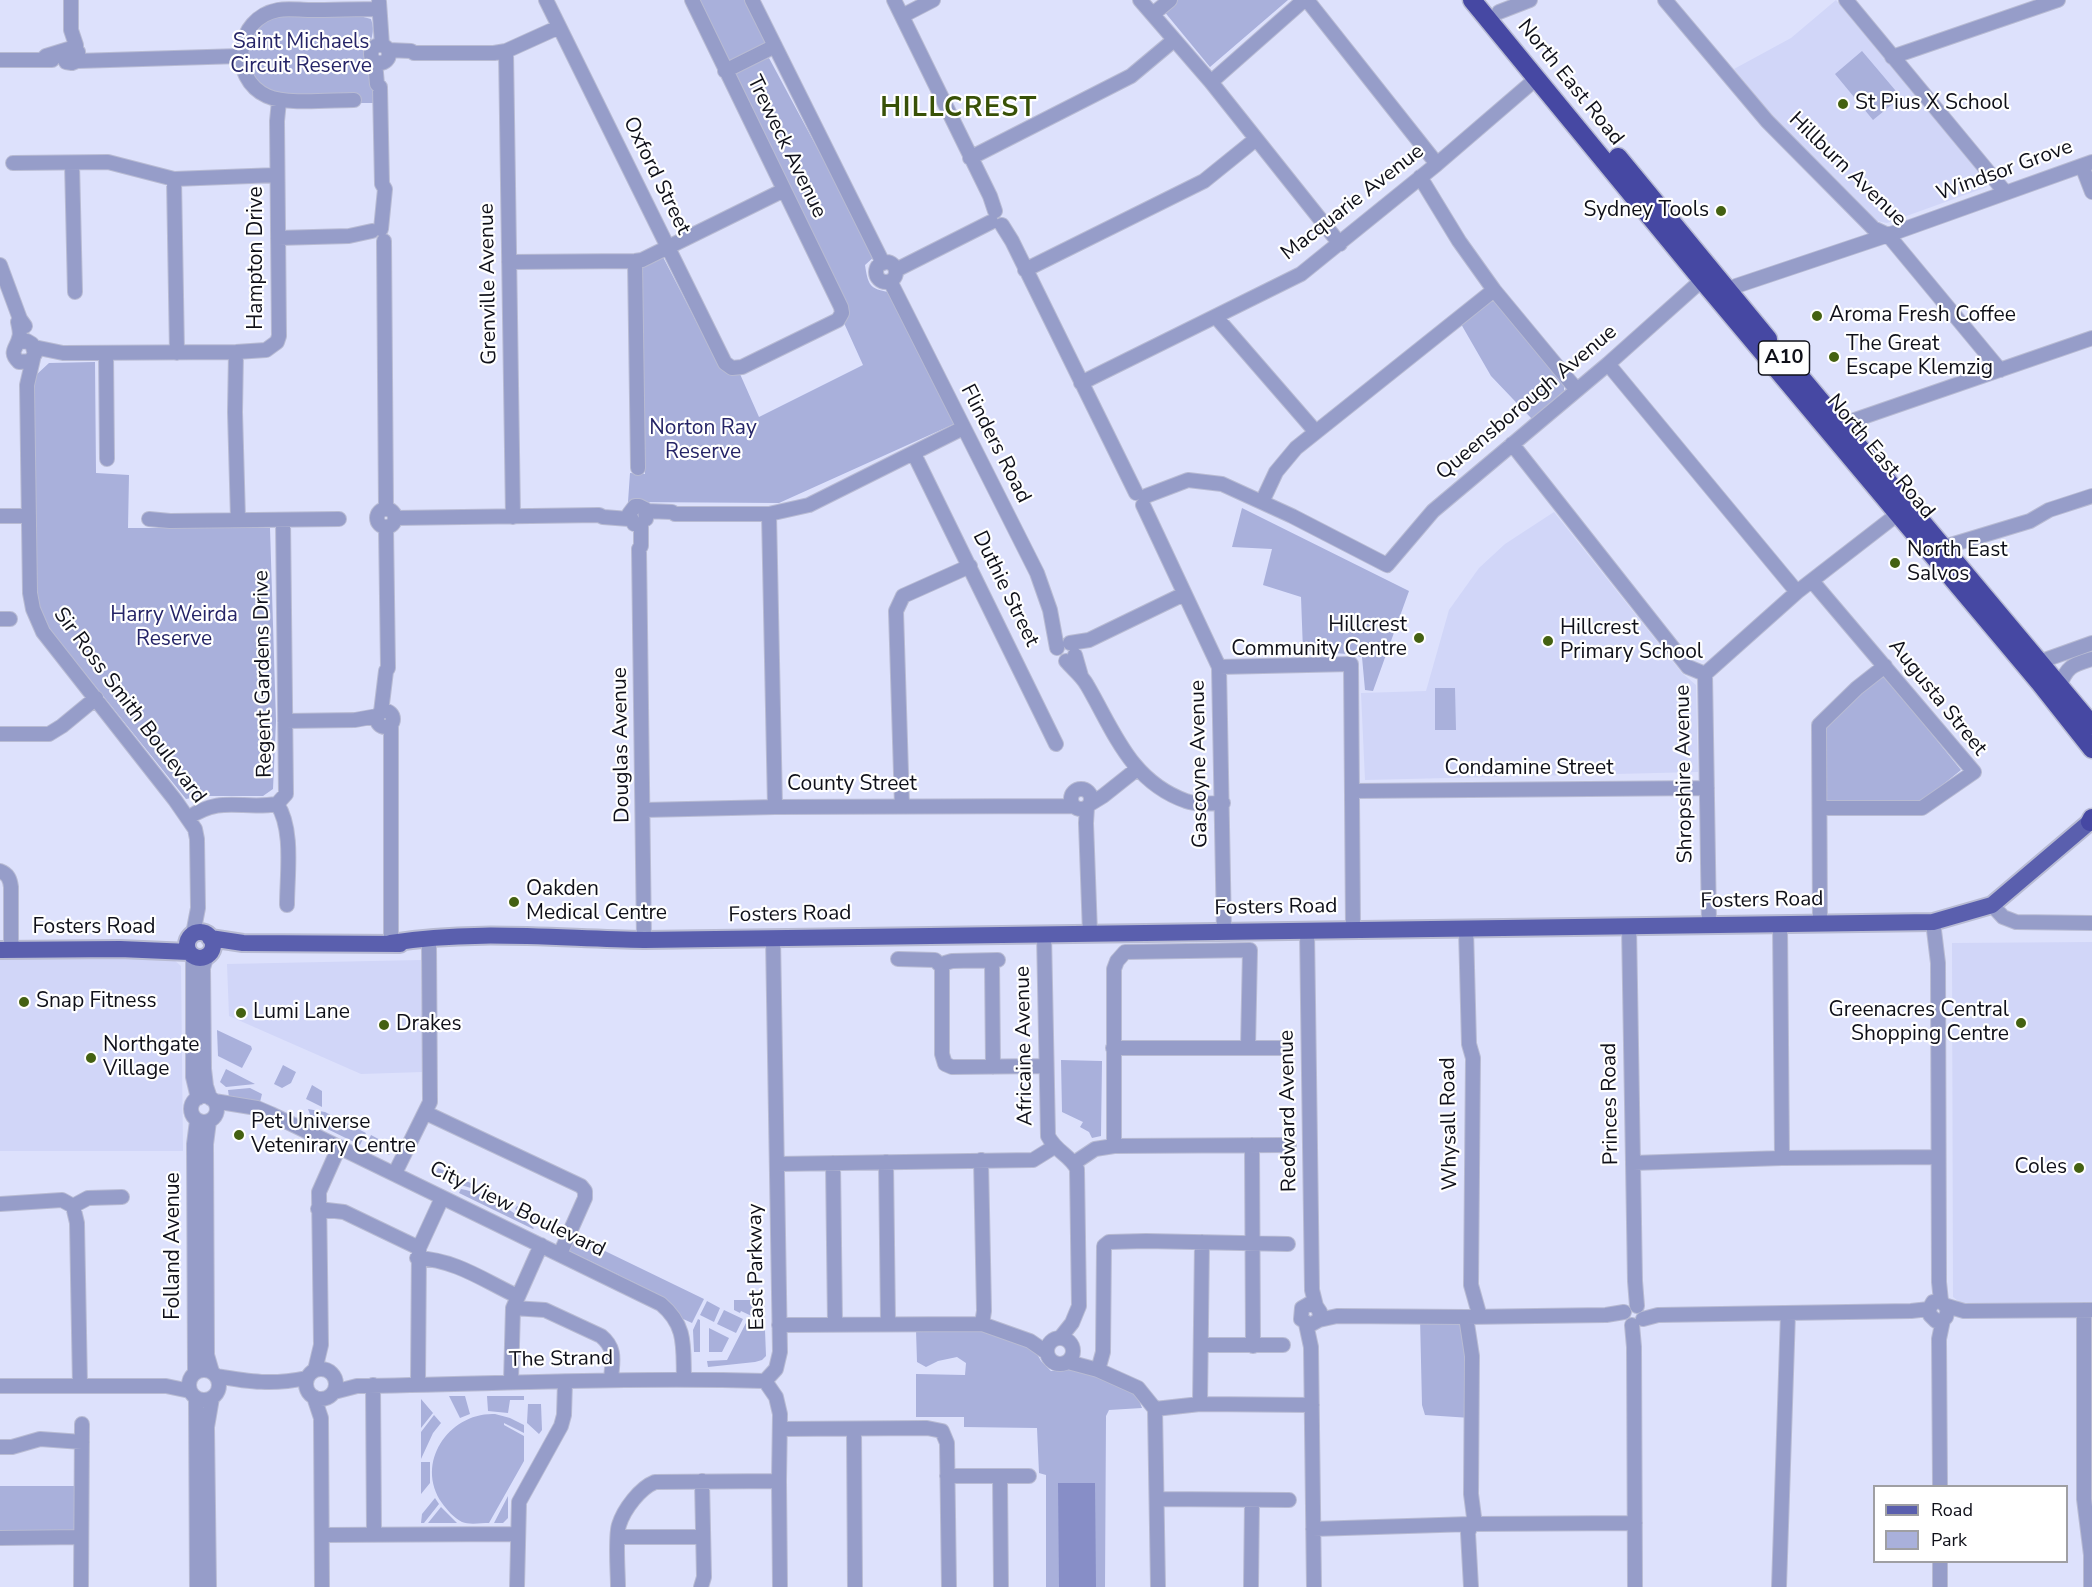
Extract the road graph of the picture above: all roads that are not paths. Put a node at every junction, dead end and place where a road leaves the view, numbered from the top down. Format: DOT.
graph roads {
  1 [pos="71,0"];
  2 [pos="546,0"];
  3 [pos="692,0"];
  4 [pos="752,0"];
  5 [pos="894,0"];
  6 [pos="933,0"];
  7 [pos="1140,0"];
  8 [pos="1170,0"];
  9 [pos="1305,0"];
  10 [pos="1472,0"];
  11 [pos="1530,0"];
  12 [pos="1665,0"];
  13 [pos="1846,0"];
  14 [pos="2053,1"];
  15 [pos="277,5"];
  16 [pos="379,10"];
  17 [pos="1492,11"];
  18 [pos="1153,14"];
  19 [pos="902,16"];
  20 [pos="559,27"];
  21 [pos="1174,40"];
  22 [pos="775,46"];
  23 [pos="506,51"];
  24 [pos="382,53"];
  25 [pos="71,54"];
  26 [pos="240,56"];
  27 [pos="1892,57"];
  28 [pos="0,60"];
  29 [pos="725,71"];
  30 [pos="1542,74"];
  31 [pos="1210,81"];
  32 [pos="354,100"];
  33 [pos="279,101"];
  34 [pos="1256,139"];
  35 [pos="970,158"];
  36 [pos="13,163"];
  37 [pos="72,163"];
  38 [pos="1437,164"];
  39 [pos="2087,164"];
  40 [pos="277,175"];
  41 [pos="1419,177"];
  42 [pos="174,179"];
  43 [pos="784,190"];
  44 [pos="2005,192"];
  45 [pos="2092,192"];
  46 [pos="996,219"];
  47 [pos="1888,235"];
  48 [pos="376,236"];
  49 [pos="278,238"];
  50 [pos="1340,244"];
  51 [pos="668,248"];
  52 [pos="635,261"];
  53 [pos="509,262"];
  54 [pos="0,265"];
  55 [pos="1025,270"];
  56 [pos="890,271"];
  57 [pos="1706,275"];
  58 [pos="1494,290"];
  59 [pos="75,292"];
  60 [pos="1724,295"];
  61 [pos="1216,317"];
  62 [pos="2092,338"];
  63 [pos="0,352"];
  64 [pos="25,352"];
  65 [pos="236,352"];
  66 [pos="106,353"];
  67 [pos="177,353"];
  68 [pos="1608,364"];
  69 [pos="732,368"];
  70 [pos="2000,370"];
  71 [pos="1081,382"];
  72 [pos="1576,389"];
  73 [pos="963,428"];
  74 [pos="1835,429"];
  75 [pos="1316,431"];
  76 [pos="1512,444"];
  77 [pos="914,454"];
  78 [pos="107,459"];
  79 [pos="638,468"];
  80 [pos="2092,496"];
  81 [pos="1142,498"];
  82 [pos="1262,502"];
  83 [pos="1904,509"];
  84 [pos="769,514"];
  85 [pos="0,516"];
  86 [pos="29,516"];
  87 [pos="513,517"];
  88 [pos="638,517"];
  89 [pos="389,518"];
  90 [pos="149,519"];
  91 [pos="238,519"];
  92 [pos="339,519"];
  93 [pos="283,520"];
  94 [pos="1939,551"];
  95 [pos="970,566"];
  96 [pos="1812,581"];
  97 [pos="1797,592"];
  98 [pos="1184,594"];
  99 [pos="2092,643"];
  100 [pos="1068,650"];
  101 [pos="2092,659"];
  102 [pos="2039,662"];
  103 [pos="1885,666"];
  104 [pos="1220,667"];
  105 [pos="1705,674"];
  106 [pos="2039,682"];
  107 [pos="2059,687"];
  108 [pos="96,698"];
  109 [pos="383,720"];
  110 [pos="285,721"];
  111 [pos="2092,725"];
  112 [pos="0,734"];
  113 [pos="1056,744"];
  114 [pos="2092,748"];
  115 [pos="1137,769"];
  116 [pos="1707,788"];
  117 [pos="1352,791"];
  118 [pos="1078,803"];
  119 [pos="1222,803"];
  120 [pos="277,804"];
  121 [pos="902,806"];
  122 [pos="776,807"];
  123 [pos="1820,808"];
  124 [pos="644,810"];
  125 [pos="188,818"];
  126 [pos="2091,821"];
  127 [pos="0,871"];
  128 [pos="287,905"];
  129 [pos="1992,905"];
  130 [pos="1938,921"];
  131 [pos="1820,923"];
  132 [pos="2092,923"];
  133 [pos="1709,924"];
  134 [pos="1780,924"];
  135 [pos="1629,926"];
  136 [pos="1466,929"];
  137 [pos="1307,930"];
  138 [pos="1353,930"];
  139 [pos="1224,932"];
  140 [pos="1090,933"];
  141 [pos="1044,934"];
  142 [pos="773,938"];
  143 [pos="558,939"];
  144 [pos="644,940"];
  145 [pos="391,943"];
  146 [pos="199,945"];
  147 [pos="429,945"];
  148 [pos="6,946"];
  149 [pos="898,959"];
  150 [pos="942,967"];
  151 [pos="1113,1048"];
  152 [pos="1248,1048"];
  153 [pos="1284,1048"];
  154 [pos="1046,1066"];
  155 [pos="993,1067"];
  156 [pos="207,1099"];
  157 [pos="426,1113"];
  158 [pos="281,1119"];
  159 [pos="206,1121"];
  160 [pos="1252,1145"];
  161 [pos="1289,1145"];
  162 [pos="1114,1146"];
  163 [pos="339,1147"];
  164 [pos="1054,1147"];
  165 [pos="1938,1157"];
  166 [pos="1782,1158"];
  167 [pos="981,1160"];
  168 [pos="886,1162"];
  169 [pos="833,1163"];
  170 [pos="1074,1163"];
  171 [pos="1633,1163"];
  172 [pos="777,1164"];
  173 [pos="395,1173"];
  174 [pos="122,1197"];
  175 [pos="442,1198"];
  176 [pos="0,1204"];
  177 [pos="73,1206"];
  178 [pos="318,1209"];
  179 [pos="1202,1242"];
  180 [pos="1252,1243"];
  181 [pos="1288,1244"];
  182 [pos="542,1245"];
  183 [pos="418,1253"];
  184 [pos="560,1254"];
  185 [pos="515,1302"];
  186 [pos="2088,1310"];
  187 [pos="1938,1311"];
  188 [pos="1788,1313"];
  189 [pos="1313,1315"];
  190 [pos="1634,1315"];
  191 [pos="1473,1317"];
  192 [pos="888,1323"];
  193 [pos="835,1324"];
  194 [pos="982,1324"];
  195 [pos="779,1325"];
  196 [pos="321,1345"];
  197 [pos="1201,1345"];
  198 [pos="1283,1345"];
  199 [pos="1253,1346"];
  200 [pos="1065,1350"];
  201 [pos="1098,1370"];
  202 [pos="193,1374"];
  203 [pos="214,1374"];
  204 [pos="684,1379"];
  205 [pos="611,1380"];
  206 [pos="765,1381"];
  207 [pos="511,1382"];
  208 [pos="565,1382"];
  209 [pos="255,1383"];
  210 [pos="311,1384"];
  211 [pos="418,1384"];
  212 [pos="332,1385"];
  213 [pos="373,1385"];
  214 [pos="0,1386"];
  215 [pos="80,1386"];
  216 [pos="166,1386"];
  217 [pos="215,1394"];
  218 [pos="193,1395"];
  219 [pos="1200,1404"];
  220 [pos="1312,1405"];
  221 [pos="1155,1409"];
  222 [pos="321,1418"];
  223 [pos="82,1424"];
  224 [pos="780,1429"];
  225 [pos="854,1429"];
  226 [pos="82,1442"];
  227 [pos="0,1447"];
  228 [pos="947,1476"];
  229 [pos="1000,1476"];
  230 [pos="1029,1476"];
  231 [pos="702,1481"];
  232 [pos="779,1481"];
  233 [pos="1940,1485"];
  234 [pos="1157,1499"];
  235 [pos="1252,1500"];
  236 [pos="1289,1500"];
  237 [pos="1635,1522"];
  238 [pos="1471,1524"];
  239 [pos="1313,1529"];
  240 [pos="374,1534"];
  241 [pos="518,1534"];
  242 [pos="322,1535"];
  243 [pos="81,1537"];
  244 [pos="618,1537"];
  245 [pos="703,1537"];
  246 [pos="0,1538"];
  247 [pos="1940,1563"];
  248 [pos="81,1587"];
  249 [pos="197,1587"];
  250 [pos="209,1587"];
  251 [pos="322,1587"];
  252 [pos="518,1587"];
  253 [pos="618,1587"];
  254 [pos="701,1587"];
  255 [pos="780,1587"];
  256 [pos="855,1587"];
  257 [pos="949,1587"];
  258 [pos="1001,1587"];
  259 [pos="1158,1587"];
  260 [pos="1251,1587"];
  261 [pos="1314,1587"];
  262 [pos="1471,1587"];
  263 [pos="1635,1587"];
  264 [pos="1779,1587"];
  265 [pos="1940,1587"];
  266 [pos="2091,1587"];
  1 -- 25 [label="street"];
  2 -- 20 [label="street, Oxford Street"];
  3 -- 29 [label="street, Treweck Avenue"];
  4 -- 22 [label="street, Flinders Road"];
  5 -- 19 [label="street, Gascoyne Avenue"];
  6 -- 19 [label="street"];
  7 -- 18 [label="street"];
  8 -- 18 [label="street"];
  9 -- 31 [label="street"];
  9 -- 38 [label="street"];
  10 -- 17 [label="highway, North East Road / A10"];
  11 -- 17 [label="street"];
  12 -- 47 [label="street, Hillburn Avenue"];
  13 -- 27 [label="street"];
  14 -- 27 [label="street"];
  15 -- 16 [label="street"];
  15 -- 26 [label="street"];
  16 -- 24 [label="street"];
  17 -- 30 [label="highway, North East Road / A10"];
  18 -- 21 [label="street"];
  19 -- 35 [label="street, Gascoyne Avenue"];
  20 -- 23 [label="street"];
  20 -- 51 [label="street, Oxford Street"];
  21 -- 31 [label="street"];
  21 -- 35 [label="street"];
  22 -- 29 [label="street"];
  22 -- 56 [label="street, Flinders Road"];
  23 -- 24 [label="street"];
  23 -- 53 [label="street, Grenville Avenue"];
  24 -- 48 [label="street"];
  25 -- 26 [label="street"];
  25 -- 28 [label="street"];
  26 -- 33 [label="street"];
  27 -- 44 [label="street"];
  29 -- 43 [label="street, Treweck Avenue"];
  30 -- 38 [label="street, Macquarie Avenue"];
  30 -- 57 [label="highway, North East Road / A10"];
  31 -- 34 [label="street"];
  32 -- 33 [label="street"];
  33 -- 40 [label="street, Hampton Drive"];
  34 -- 50 [label="street"];
  34 -- 55 [label="street"];
  35 -- 46 [label="street, Gascoyne Avenue"];
  36 -- 37 [label="street"];
  37 -- 42 [label="street"];
  37 -- 59 [label="street"];
  38 -- 41 [label="street, Macquarie Avenue"];
  39 -- 44 [label="street, Windsor Grove"];
  39 -- 45 [label="street"];
  40 -- 42 [label="street"];
  40 -- 49 [label="street, Hampton Drive"];
  41 -- 50 [label="street, Macquarie Avenue"];
  41 -- 58 [label="street"];
  42 -- 67 [label="street"];
  43 -- 51 [label="street"];
  43 -- 69 [label="street, Treweck Avenue"];
  44 -- 47 [label="street, Windsor Grove"];
  46 -- 55 [label="street, Gascoyne Avenue"];
  46 -- 56 [label="street"];
  47 -- 60 [label="street, Windsor Grove"];
  47 -- 70 [label="street, Hillburn Avenue"];
  48 -- 49 [label="street"];
  48 -- 89 [label="street"];
  49 -- 65 [label="street, Hampton Drive"];
  50 -- 61 [label="street, Macquarie Avenue"];
  51 -- 52 [label="street"];
  51 -- 69 [label="street, Oxford Street"];
  52 -- 53 [label="street"];
  52 -- 79 [label="street"];
  53 -- 87 [label="street, Grenville Avenue"];
  54 -- 64 [label="street, Sir Ross Smith Boulevard"];
  55 -- 71 [label="street, Gascoyne Avenue"];
  56 -- 73 [label="street, Flinders Road"];
  57 -- 60 [label="highway, North East Road / A10"];
  57 -- 68 [label="street, Queensborough Avenue"];
  58 -- 72 [label="street"];
  58 -- 75 [label="street"];
  60 -- 74 [label="highway, North East Road / A10"];
  61 -- 71 [label="street, Macquarie Avenue"];
  61 -- 75 [label="street"];
  62 -- 70 [label="street"];
  63 -- 64 [label="street, Hampton Drive"];
  64 -- 66 [label="street, Hampton Drive"];
  64 -- 86 [label="street, Sir Ross Smith Boulevard"];
  65 -- 67 [label="street, Hampton Drive"];
  65 -- 91 [label="street"];
  66 -- 67 [label="street, Hampton Drive"];
  66 -- 78 [label="street"];
  68 -- 72 [label="street, Queensborough Avenue"];
  68 -- 97 [label="street"];
  70 -- 74 [label="street"];
  71 -- 81 [label="street, Gascoyne Avenue"];
  72 -- 76 [label="street, Queensborough Avenue"];
  73 -- 77 [label="street"];
  73 -- 100 [label="street, Flinders Road"];
  74 -- 83 [label="highway, North East Road / A10"];
  75 -- 82 [label="street"];
  76 -- 82 [label="street, Queensborough Avenue"];
  76 -- 105 [label="street, Shropshire Avenue"];
  77 -- 84 [label="street"];
  77 -- 95 [label="street, Duthie Street"];
  80 -- 94 [label="street"];
  81 -- 82 [label="street"];
  81 -- 98 [label="street, Gascoyne Avenue"];
  83 -- 94 [label="highway, North East Road / A10"];
  83 -- 96 [label="street"];
  84 -- 88 [label="street"];
  84 -- 122 [label="street"];
  85 -- 86 [label="street"];
  86 -- 108 [label="street, Sir Ross Smith Boulevard"];
  87 -- 88 [label="street"];
  87 -- 89 [label="street"];
  88 -- 124 [label="street, Douglas Avenue"];
  89 -- 109 [label="street"];
  90 -- 91 [label="street"];
  91 -- 93 [label="street"];
  92 -- 93 [label="street"];
  93 -- 110 [label="street, Regent Gardens Drive"];
  94 -- 102 [label="highway, North East Road / A10"];
  94 -- 106 [label="highway, North East Road / A10"];
  95 -- 113 [label="street, Duthie Street"];
  95 -- 121 [label="street"];
  96 -- 97 [label="street"];
  96 -- 103 [label="street, Augusta Street"];
  97 -- 105 [label="street"];
  98 -- 100 [label="street"];
  98 -- 104 [label="street, Gascoyne Avenue"];
  99 -- 102 [label="street"];
  100 -- 115 [label="street, Flinders Road"];
  101 -- 107 [label="street"];
  102 -- 106 [label="highway"];
  102 -- 107 [label="highway, North East Road / A10"];
  103 -- 123 [label="street"];
  103 -- 123 [label="street, Augusta Street"];
  104 -- 117 [label="street"];
  104 -- 119 [label="street, Gascoyne Avenue"];
  105 -- 116 [label="street, Shropshire Avenue"];
  106 -- 114 [label="highway, North East Road / A10"];
  107 -- 111 [label="highway, North East Road / A10"];
  108 -- 112 [label="street"];
  108 -- 125 [label="street, Sir Ross Smith Boulevard"];
  109 -- 110 [label="street"];
  109 -- 145 [label="street"];
  110 -- 120 [label="street, Regent Gardens Drive"];
  115 -- 118 [label="street, County Street"];
  115 -- 119 [label="street, Flinders Road"];
  116 -- 117 [label="street, Condamine Street"];
  116 -- 133 [label="street, Shropshire Avenue"];
  117 -- 138 [label="street"];
  118 -- 121 [label="street, County Street"];
  118 -- 140 [label="street"];
  119 -- 139 [label="street, Gascoyne Avenue"];
  120 -- 125 [label="street, Regent Gardens Drive"];
  120 -- 128 [label="street"];
  121 -- 122 [label="street, County Street"];
  122 -- 124 [label="street, County Street"];
  123 -- 131 [label="street"];
  124 -- 144 [label="street, Douglas Avenue"];
  125 -- 146 [label="street, Sir Ross Smith Boulevard"];
  126 -- 129 [label="main road, Fosters Road"];
  127 -- 148 [label="street"];
  129 -- 130 [label="main road, Fosters Road"];
  129 -- 132 [label="street"];
  130 -- 131 [label="main road, Fosters Road"];
  130 -- 165 [label="street"];
  131 -- 134 [label="main road, Fosters Road"];
  133 -- 134 [label="main road, Fosters Road"];
  133 -- 135 [label="main road, Fosters Road"];
  134 -- 166 [label="street"];
  135 -- 136 [label="main road, Fosters Road"];
  135 -- 171 [label="street, Princes Road"];
  136 -- 138 [label="main road, Fosters Road"];
  136 -- 191 [label="street, Whysall Road"];
  137 -- 138 [label="main road, Fosters Road"];
  137 -- 139 [label="main road, Fosters Road"];
  137 -- 189 [label="street, Redward Avenue"];
  139 -- 140 [label="main road, Fosters Road"];
  140 -- 141 [label="main road, Fosters Road"];
  141 -- 142 [label="main road, Fosters Road"];
  141 -- 154 [label="street, Africaine Avenue"];
  142 -- 144 [label="main road, Fosters Road"];
  142 -- 172 [label="street, East Parkway"];
  143 -- 144 [label="main road, Fosters Road"];
  143 -- 145 [label="main road, Fosters Road"];
  143 -- 147 [label="main road, Fosters Road"];
  145 -- 146 [label="main road, Fosters Road"];
  145 -- 147 [label="main road, Fosters Road"];
  146 -- 148 [label="main road, Fosters Road"];
  146 -- 156 [label="street"];
  147 -- 157 [label="street"];
  149 -- 150 [label="street"];
  150 -- 155 [label="street"];
  150 -- 155 [label="street"];
  151 -- 152 [label="street"];
  151 -- 152 [label="street"];
  151 -- 162 [label="street"];
  152 -- 153 [label="street"];
  154 -- 155 [label="street"];
  154 -- 164 [label="street, Africaine Avenue"];
  156 -- 158 [label="street, City View Boulevard"];
  156 -- 159 [label="street"];
  156 -- 159 [label="street"];
  157 -- 173 [label="street"];
  157 -- 184 [label="street"];
  158 -- 159 [label="street, City View Boulevard"];
  158 -- 163 [label="street, City View Boulevard"];
  159 -- 202 [label="street, Folland Avenue"];
  159 -- 203 [label="street, Folland Avenue"];
  160 -- 161 [label="street"];
  160 -- 162 [label="street"];
  160 -- 180 [label="street"];
  162 -- 170 [label="street"];
  163 -- 173 [label="street, City View Boulevard"];
  163 -- 178 [label="street"];
  164 -- 167 [label="street"];
  164 -- 170 [label="street, Africaine Avenue"];
  165 -- 166 [label="street"];
  165 -- 187 [label="street"];
  166 -- 171 [label="street"];
  167 -- 168 [label="street"];
  167 -- 194 [label="street"];
  168 -- 169 [label="street"];
  168 -- 192 [label="street"];
  169 -- 172 [label="street"];
  169 -- 193 [label="street"];
  170 -- 200 [label="street"];
  171 -- 190 [label="street, Princes Road"];
  172 -- 195 [label="street, East Parkway"];
  173 -- 175 [label="street, City View Boulevard"];
  174 -- 177 [label="street"];
  175 -- 182 [label="street, City View Boulevard"];
  175 -- 183 [label="street"];
  176 -- 177 [label="street"];
  177 -- 215 [label="street"];
  178 -- 183 [label="street"];
  178 -- 196 [label="street"];
  179 -- 180 [label="street"];
  179 -- 197 [label="street"];
  179 -- 201 [label="street"];
  180 -- 181 [label="street"];
  180 -- 199 [label="street"];
  182 -- 184 [label="street, City View Boulevard"];
  182 -- 185 [label="street"];
  183 -- 185 [label="street"];
  183 -- 211 [label="street"];
  184 -- 204 [label="street, City View Boulevard"];
  185 -- 205 [label="street"];
  185 -- 207 [label="street"];
  186 -- 187 [label="street"];
  186 -- 266 [label="street"];
  187 -- 188 [label="street"];
  187 -- 233 [label="street"];
  188 -- 190 [label="street"];
  188 -- 264 [label="street"];
  189 -- 191 [label="street"];
  189 -- 220 [label="street, Redward Avenue"];
  190 -- 191 [label="street"];
  190 -- 237 [label="street, Princes Road"];
  191 -- 238 [label="street, Whysall Road"];
  192 -- 193 [label="street"];
  192 -- 194 [label="street"];
  193 -- 195 [label="street"];
  194 -- 200 [label="street"];
  195 -- 206 [label="street, East Parkway"];
  196 -- 210 [label="street"];
  196 -- 212 [label="street"];
  197 -- 199 [label="street"];
  197 -- 219 [label="street"];
  198 -- 199 [label="street"];
  200 -- 201 [label="street"];
  201 -- 221 [label="street"];
  202 -- 203 [label="street"];
  202 -- 216 [label="street"];
  202 -- 218 [label="street"];
  203 -- 209 [label="street"];
  203 -- 217 [label="street"];
  204 -- 205 [label="street, The Strand"];
  204 -- 206 [label="street, The Strand"];
  205 -- 208 [label="street, The Strand"];
  206 -- 224 [label="street"];
  207 -- 208 [label="street, The Strand"];
  207 -- 211 [label="street, The Strand"];
  208 -- 241 [label="street"];
  209 -- 210 [label="street"];
  209 -- 217 [label="street"];
  210 -- 212 [label="street"];
  210 -- 212 [label="street"];
  210 -- 222 [label="street"];
  211 -- 213 [label="street, The Strand"];
  212 -- 213 [label="street, The Strand"];
  212 -- 222 [label="street"];
  213 -- 240 [label="street"];
  214 -- 215 [label="street"];
  215 -- 216 [label="street"];
  216 -- 218 [label="street"];
  217 -- 218 [label="street"];
  217 -- 250 [label="street"];
  218 -- 249 [label="street"];
  219 -- 220 [label="street"];
  219 -- 221 [label="street"];
  220 -- 239 [label="street, Redward Avenue"];
  221 -- 234 [label="street"];
  222 -- 242 [label="street"];
  223 -- 226 [label="street"];
  224 -- 225 [label="street"];
  224 -- 232 [label="street"];
  225 -- 228 [label="street"];
  225 -- 256 [label="street"];
  226 -- 227 [label="street"];
  226 -- 243 [label="street"];
  228 -- 229 [label="street"];
  228 -- 257 [label="street"];
  229 -- 230 [label="street"];
  229 -- 258 [label="street"];
  231 -- 232 [label="street"];
  231 -- 244 [label="street"];
  231 -- 245 [label="street"];
  232 -- 255 [label="street"];
  234 -- 235 [label="street"];
  234 -- 259 [label="street"];
  235 -- 236 [label="street"];
  235 -- 260 [label="street"];
  237 -- 238 [label="street"];
  237 -- 263 [label="street, Princes Road"];
  238 -- 239 [label="street"];
  238 -- 262 [label="street, Whysall Road"];
  239 -- 261 [label="street, Redward Avenue"];
  240 -- 241 [label="street"];
  240 -- 242 [label="street"];
  241 -- 252 [label="street"];
  242 -- 251 [label="street"];
  243 -- 246 [label="street"];
  243 -- 248 [label="street"];
  244 -- 245 [label="street"];
  244 -- 253 [label="street"];
  245 -- 254 [label="street"];
  247 -- 265 [label="street"];
}
